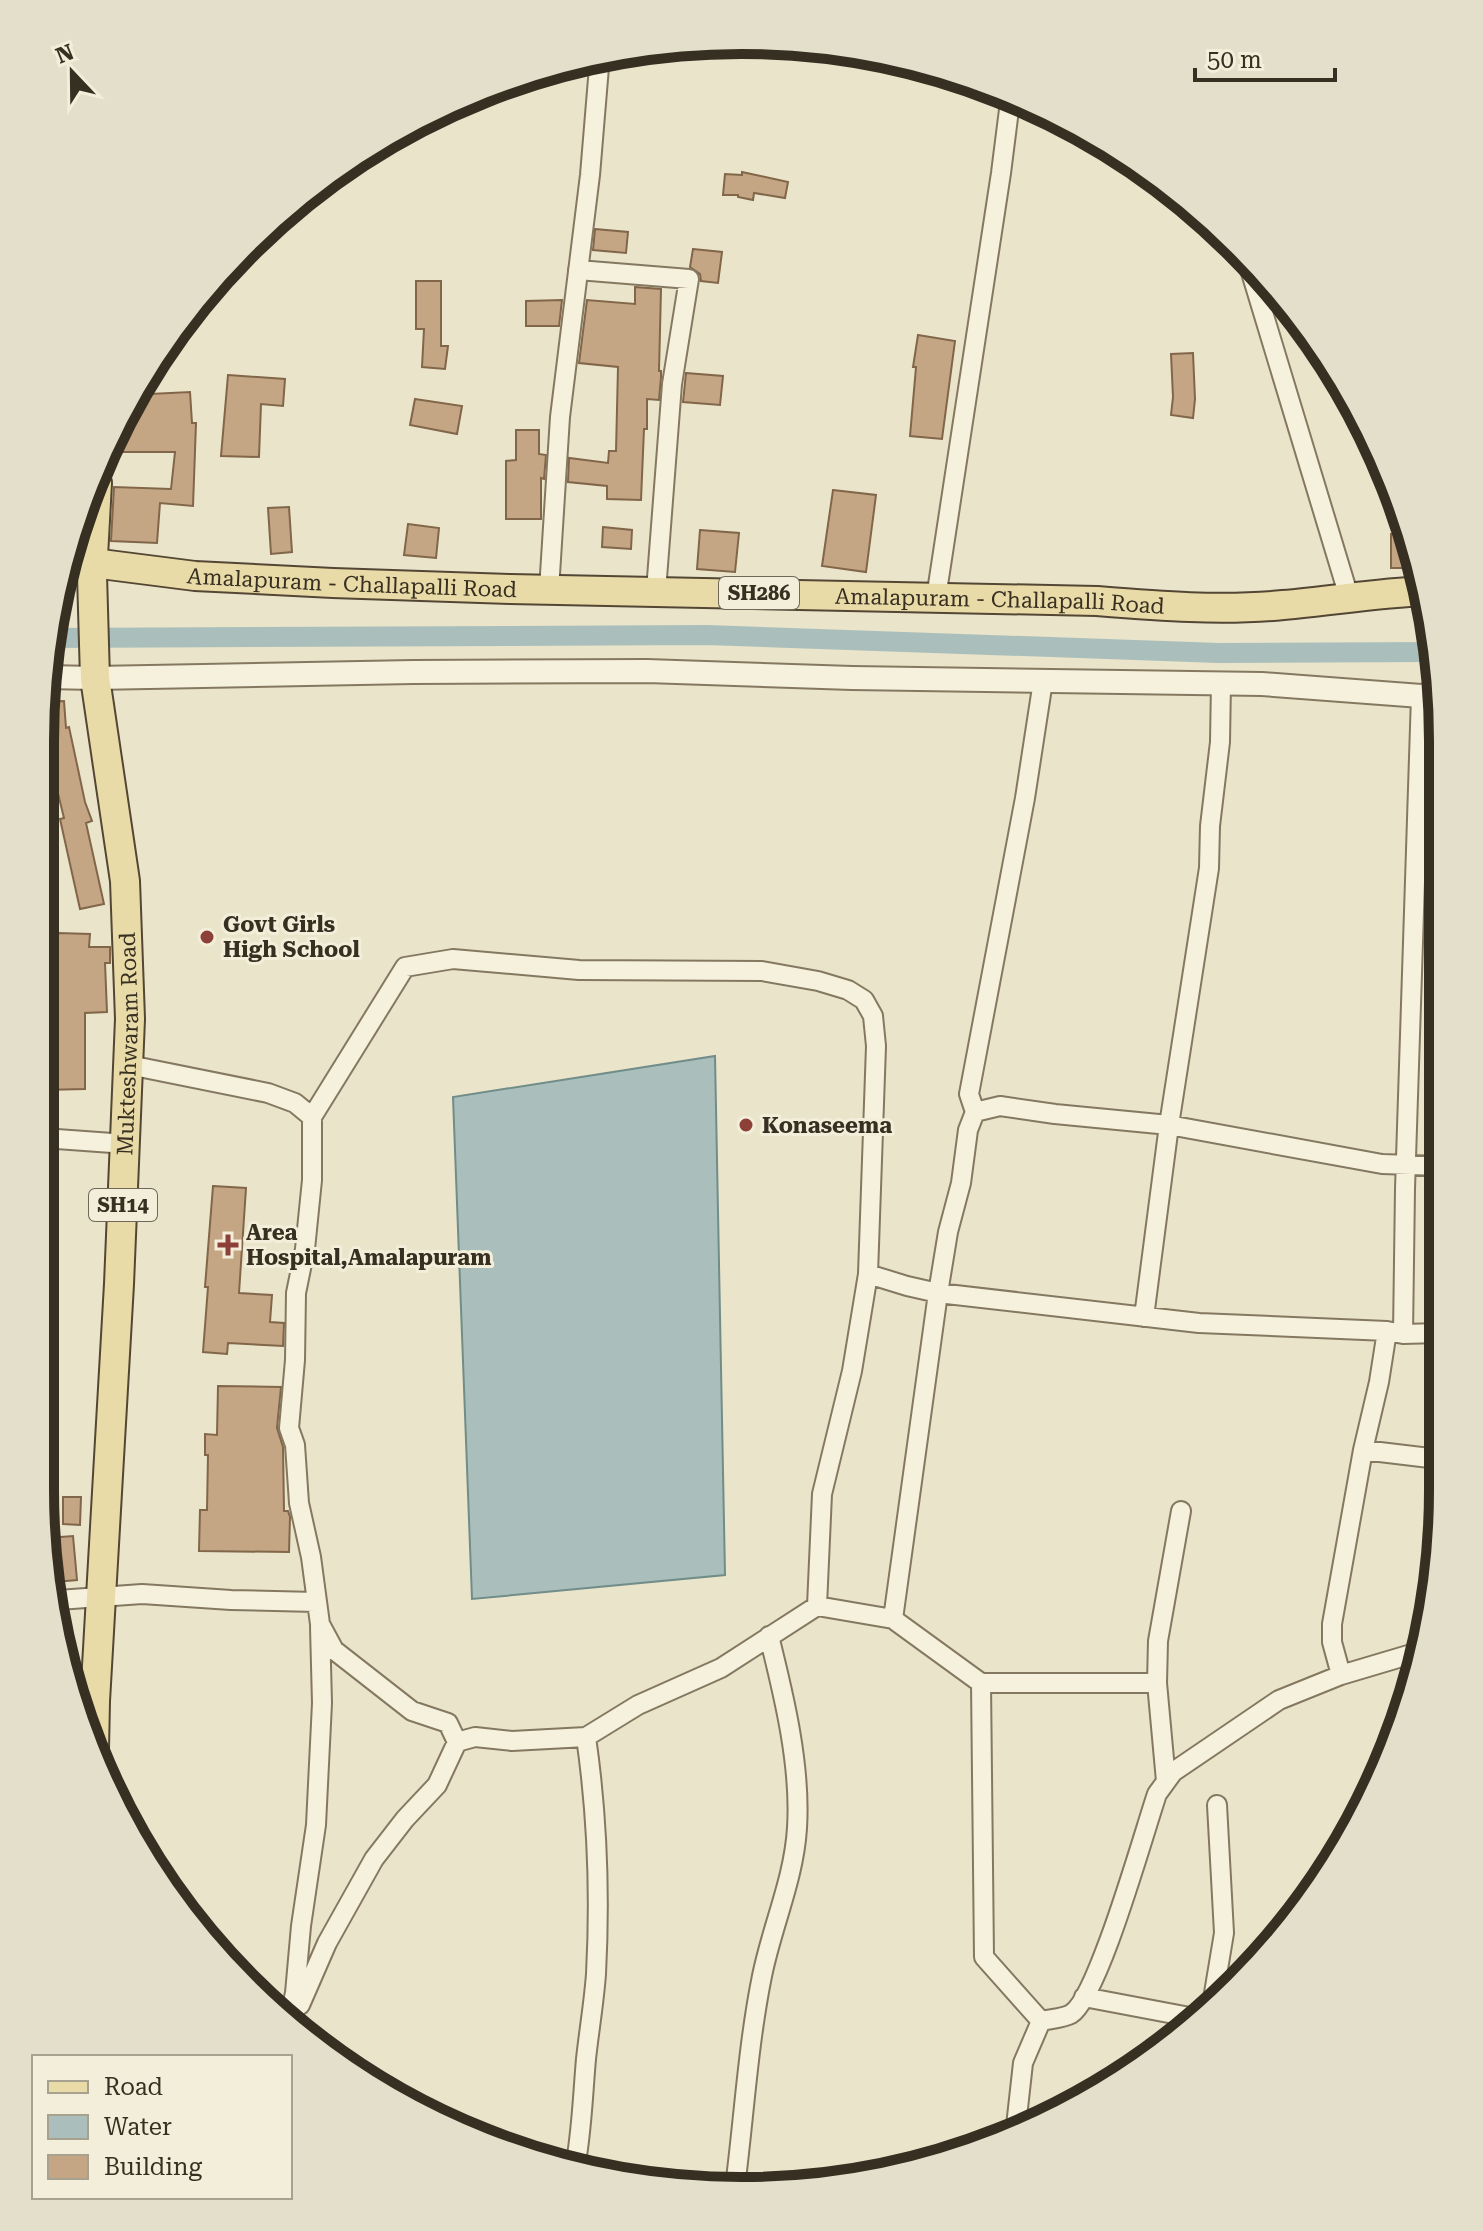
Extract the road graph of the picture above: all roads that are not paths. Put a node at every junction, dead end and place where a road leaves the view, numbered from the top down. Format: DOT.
graph roads {
  1 [pos="599,69"];
  2 [pos="1009,108"];
  3 [pos="578,270"];
  4 [pos="1255,284"];
  5 [pos="94,510"];
  6 [pos="88,569"];
  7 [pos="549,590"];
  8 [pos="656,591"];
  9 [pos="1413,592"];
  10 [pos="1349,597"];
  11 [pos="936,598"];
  12 [pos="95,670"];
  13 [pos="57,675"];
  14 [pos="1043,681"];
  15 [pos="1221,683"];
  16 [pos="1428,695"];
  17 [pos="1429,722"];
  18 [pos="129,1065"];
  19 [pos="975,1112"];
  20 [pos="312,1117"];
  21 [pos="1169,1125"];
  22 [pos="54,1139"];
  23 [pos="126,1144"];
  24 [pos="1405,1165"];
  25 [pos="1429,1166"];
  26 [pos="868,1274"];
  27 [pos="938,1293"];
  28 [pos="1144,1317"];
  29 [pos="1395,1333"];
  30 [pos="1429,1333"];
  31 [pos="1363,1450"];
  32 [pos="1429,1458"];
  33 [pos="1181,1511"];
  34 [pos="101,1598"];
  35 [pos="63,1600"];
  36 [pos="316,1602"];
  37 [pos="817,1606"];
  38 [pos="893,1619"];
  39 [pos="320,1624"];
  40 [pos="769,1636"];
  41 [pos="1409,1655"];
  42 [pos="1341,1675"];
  43 [pos="981,1683"];
  44 [pos="1157,1683"];
  45 [pos="95,1724"];
  46 [pos="586,1737"];
  47 [pos="457,1742"];
  48 [pos="1166,1781"];
  49 [pos="1217,1805"];
  50 [pos="1215,1988"];
  51 [pos="1084,1997"];
  52 [pos="292,2009"];
  53 [pos="295,2011"];
  54 [pos="1183,2016"];
  55 [pos="1041,2021"];
  56 [pos="1017,2120"];
  57 [pos="577,2157"];
  58 [pos="736,2177"];
  1 -- 3 [label="street"];
  2 -- 11 [label="street"];
  3 -- 7 [label="street"];
  3 -- 8 [label="street"];
  4 -- 10 [label="street"];
  5 -- 6 [label="main road, Mukteshwaram Road / SH14"];
  6 -- 7 [label="main road, Amalapuram - Challapalli Road / SH286"];
  6 -- 12 [label="main road, Mukteshwaram Road / SH14"];
  7 -- 8 [label="main road, Amalapuram - Challapalli Road / SH286"];
  8 -- 11 [label="main road, Amalapuram - Challapalli Road / SH286"];
  9 -- 10 [label="main road, Amalapuram - Challapalli Road / SH286"];
  10 -- 11 [label="main road, Amalapuram - Challapalli Road / SH286"];
  12 -- 13 [label="street"];
  12 -- 14 [label="street"];
  12 -- 18 [label="main road, Mukteshwaram Road / SH14"];
  14 -- 15 [label="street"];
  14 -- 19 [label="street"];
  15 -- 16 [label="street"];
  15 -- 21 [label="street"];
  17 -- 24 [label="street"];
  18 -- 20 [label="street"];
  18 -- 23 [label="main road, Mukteshwaram Road / SH14"];
  19 -- 21 [label="street"];
  19 -- 27 [label="street"];
  20 -- 26 [label="street"];
  20 -- 36 [label="street"];
  21 -- 24 [label="street"];
  21 -- 28 [label="street"];
  22 -- 23 [label="street"];
  23 -- 34 [label="main road, Mukteshwaram Road / SH14"];
  24 -- 25 [label="street"];
  24 -- 29 [label="street"];
  26 -- 27 [label="street"];
  26 -- 37 [label="street"];
  27 -- 28 [label="street"];
  27 -- 38 [label="street"];
  28 -- 29 [label="street"];
  29 -- 30 [label="street"];
  29 -- 31 [label="street"];
  31 -- 32 [label="street"];
  31 -- 42 [label="street"];
  33 -- 44 [label="street"];
  34 -- 35 [label="street"];
  34 -- 36 [label="street"];
  34 -- 45 [label="main road, Mukteshwaram Road / SH14"];
  36 -- 39 [label="street"];
  37 -- 38 [label="street"];
  37 -- 40 [label="street"];
  38 -- 43 [label="street"];
  39 -- 47 [label="street"];
  39 -- 52 [label="street"];
  40 -- 46 [label="street"];
  40 -- 58 [label="street"];
  41 -- 42 [label="street"];
  42 -- 48 [label="street"];
  43 -- 44 [label="street"];
  43 -- 55 [label="street"];
  44 -- 48 [label="street"];
  46 -- 47 [label="street"];
  46 -- 57 [label="street"];
  47 -- 53 [label="street"];
  48 -- 51 [label="street"];
  49 -- 50 [label="street"];
  51 -- 54 [label="street"];
  51 -- 55 [label="street"];
  55 -- 56 [label="street"];
}
